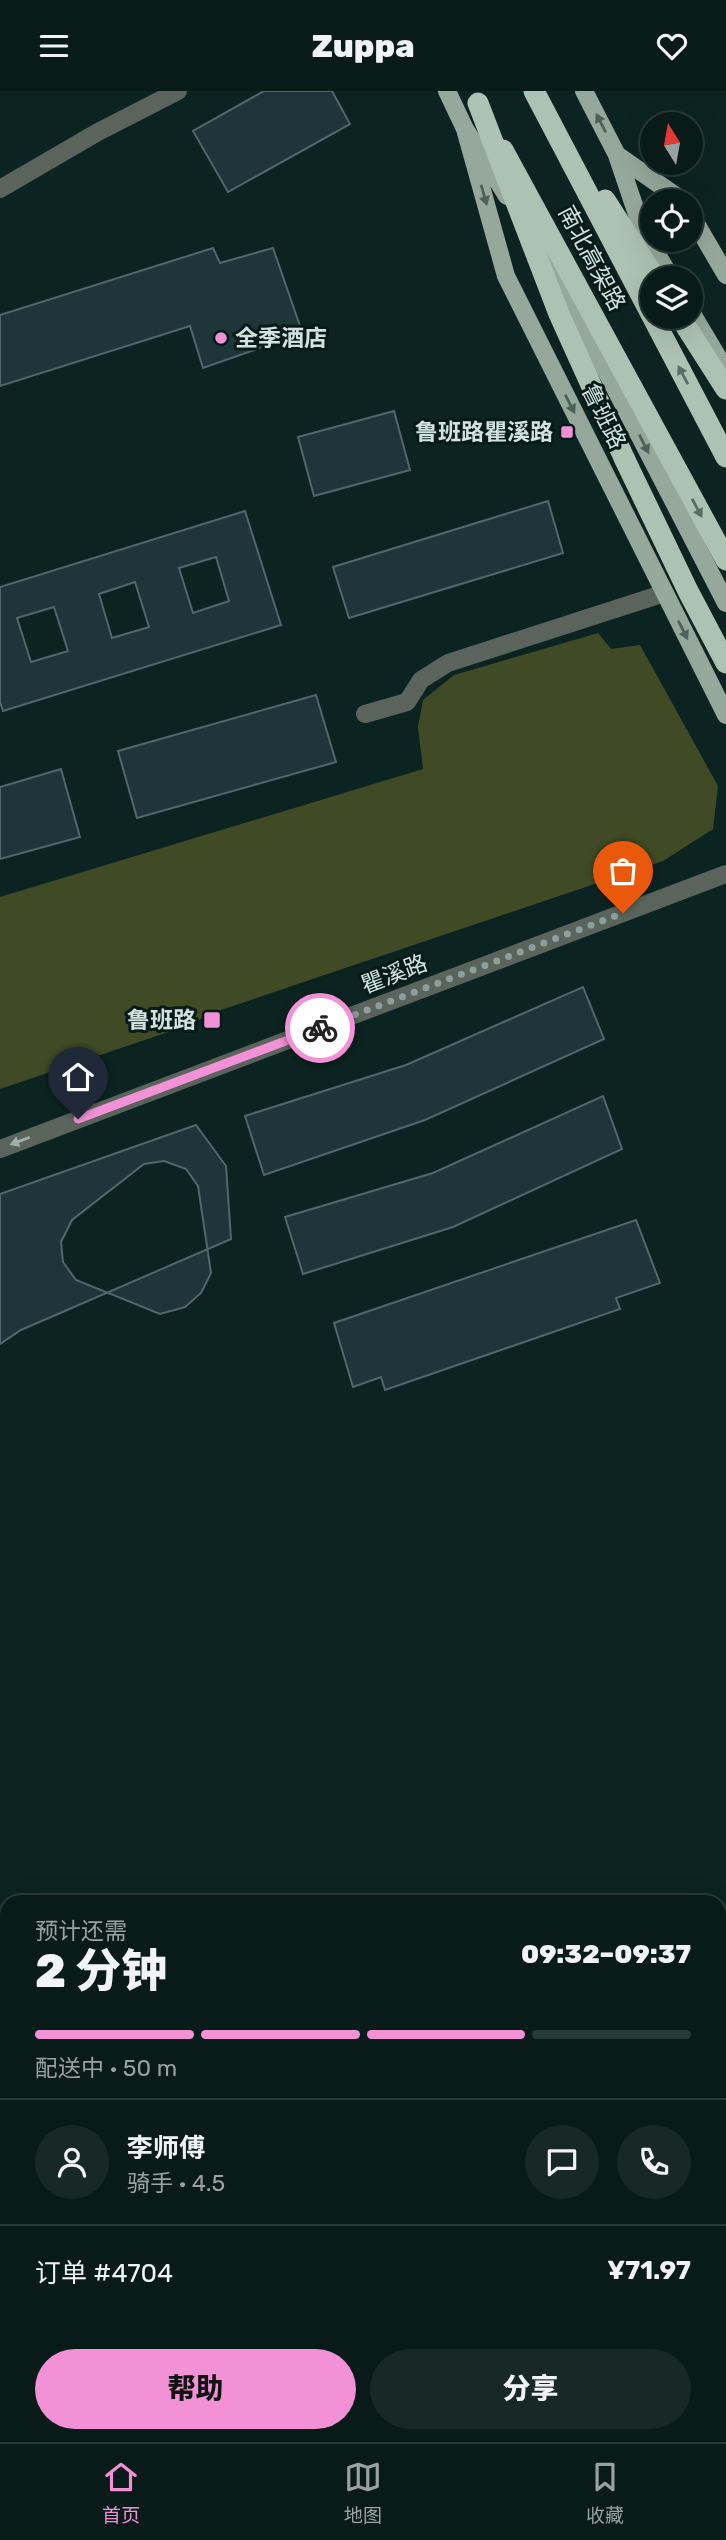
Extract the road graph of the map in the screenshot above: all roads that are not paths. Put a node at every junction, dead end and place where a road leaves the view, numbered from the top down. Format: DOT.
graph roads {
  1 [pos="178,91"];
  2 [pos="447,91"];
  3 [pos="535,91"];
  4 [pos="584,91"];
  5 [pos="475,97"];
  6 [pos="465,129"];
  7 [pos="617,155"];
  8 [pos="0,188"];
  9 [pos="667,189"];
  10 [pos="703,236"];
  11 [pos="647,266"];
  12 [pos="664,266"];
  13 [pos="726,275"];
  14 [pos="688,329"];
  15 [pos="701,329"];
  16 [pos="726,371"];
  17 [pos="726,389"];
  18 [pos="726,457"];
  19 [pos="726,560"];
  20 [pos="665,593"];
  21 [pos="726,603"];
  22 [pos="726,663"];
  23 [pos="365,714"];
  24 [pos="726,715"];
  25 [pos="726,874"];
  26 [pos="0,1149"];
  1 -- 8 [label="street"];
  2 -- 6 [label="main road, 鲁班路"];
  3 -- 11 [label="highway"];
  18 -- 3 [label="highway, 南北高架路, one-way"];
  7 -- 4 [label="main road, one-way"];
  5 -- 19 [label="highway, 南北高架路, one-way, bridge"];
  5 -- 22 [label="highway, bridge"];
  6 -- 20 [label="main road, 鲁班路, one-way"];
  6 -- 21 [label="main road, 鲁班路, one-way"];
  7 -- 9 [label="main road"];
  7 -- 12 [label="main road"];
  10 -- 13 [label="main road"];
  14 -- 17 [label="highway"];
  15 -- 16 [label="main road"];
  20 -- 23 [label="street"];
  20 -- 24 [label="main road, 鲁班路, one-way"];
  25 -- 26 [label="street, 瞿溪路, one-way"];
}
